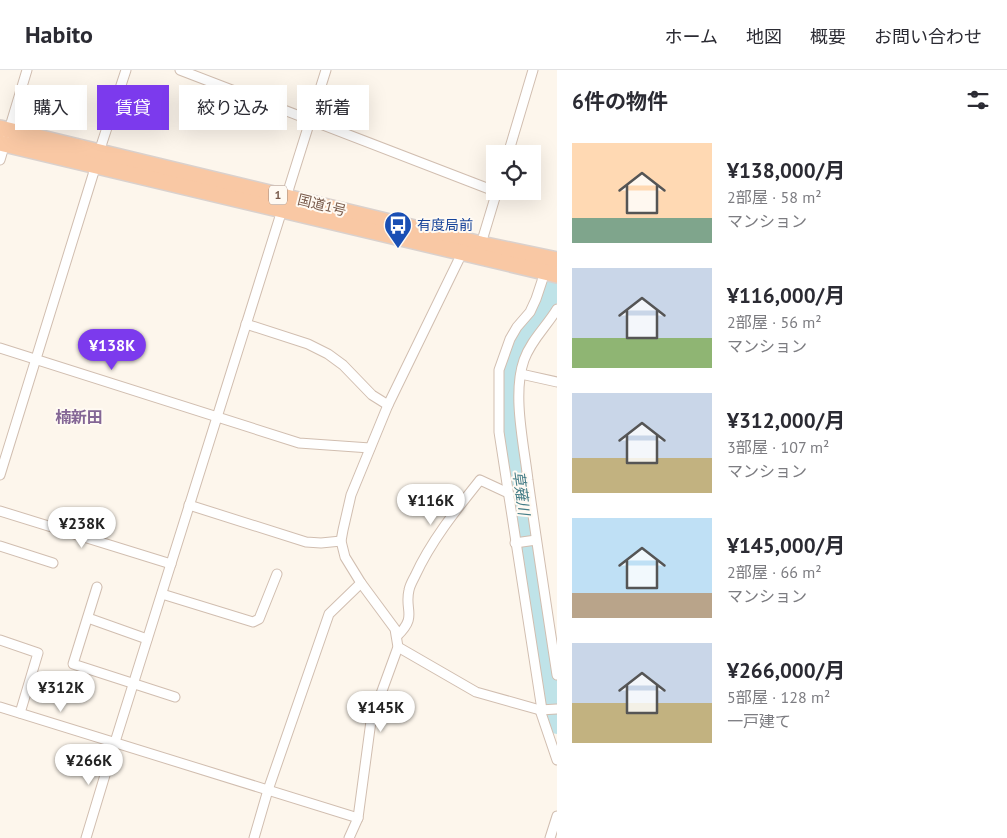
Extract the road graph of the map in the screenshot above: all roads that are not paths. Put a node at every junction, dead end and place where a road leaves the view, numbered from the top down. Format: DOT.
graph roads {
  1 [pos="27,70"];
  2 [pos="126,70"];
  3 [pos="180,70"];
  4 [pos="326,70"];
  5 [pos="533,70"];
  6 [pos="321,85"];
  7 [pos="297,115"];
  8 [pos="307,130"];
  9 [pos="336,130"];
  10 [pos="3,137"];
  11 [pos="511,145"];
  12 [pos="98,159"];
  13 [pos="0,160"];
  14 [pos="486,188"];
  15 [pos="495,200"];
  16 [pos="284,203"];
  17 [pos="481,244"];
  18 [pos="462,253"];
  19 [pos="557,260"];
  20 [pos="551,273"];
  21 [pos="557,309"];
  22 [pos="246,324"];
  23 [pos="0,348"];
  24 [pos="35,359"];
  25 [pos="521,374"];
  26 [pos="557,382"];
  27 [pos="388,405"];
  28 [pos="217,418"];
  29 [pos="370,448"];
  30 [pos="4,450"];
  31 [pos="0,474"];
  32 [pos="508,493"];
  33 [pos="189,505"];
  34 [pos="0,511"];
  35 [pos="536,540"];
  36 [pos="341,541"];
  37 [pos="515,542"];
  38 [pos="0,546"];
  39 [pos="53,563"];
  40 [pos="171,564"];
  41 [pos="277,574"];
  42 [pos="361,583"];
  43 [pos="98,587"];
  44 [pos="162,594"];
  45 [pos="88,618"];
  46 [pos="397,636"];
  47 [pos="147,639"];
  48 [pos="0,640"];
  49 [pos="398,647"];
  50 [pos="557,675"];
  51 [pos="133,684"];
  52 [pos="175,697"];
  53 [pos="0,707"];
  54 [pos="557,709"];
  55 [pos="541,710"];
  56 [pos="20,713"];
  57 [pos="114,742"];
  58 [pos="557,760"];
  59 [pos="268,790"];
  60 [pos="557,816"];
  61 [pos="358,818"];
  62 [pos="86,838"];
  63 [pos="254,838"];
  64 [pos="349,838"];
  65 [pos="550,838"];
  1 -- 10 [label="street"];
  2 -- 12 [label="street"];
  3 -- 7 [label="street"];
  4 -- 6 [label="street"];
  5 -- 11 [label="street"];
  8 -- 16 [label="street"];
  9 -- 14 [label="street"];
  10 -- 12 [label="highway, 国道1号 / 1"];
  10 -- 13 [label="street"];
  12 -- 16 [label="highway, 国道1号 / 1"];
  12 -- 24 [label="street"];
  15 -- 17 [label="street"];
  16 -- 17 [label="highway, 国道1号 / 1"];
  16 -- 18 [label="highway, 国道1号 / 1"];
  16 -- 22 [label="street"];
  17 -- 18 [label="street"];
  17 -- 19 [label="highway, 国道1号 / 1"];
  18 -- 20 [label="highway, 国道1号 / 1"];
  18 -- 27 [label="street"];
  20 -- 32 [label="street"];
  21 -- 25 [label="street"];
  22 -- 27 [label="street"];
  22 -- 28 [label="street"];
  23 -- 24 [label="street"];
  24 -- 28 [label="street"];
  24 -- 30 [label="street"];
  25 -- 26 [label="street"];
  25 -- 35 [label="street"];
  27 -- 29 [label="street"];
  28 -- 29 [label="street"];
  28 -- 33 [label="street"];
  29 -- 36 [label="street"];
  30 -- 31 [label="street"];
  32 -- 37 [label="street"];
  32 -- 46 [label="street"];
  33 -- 36 [label="street"];
  33 -- 40 [label="street"];
  34 -- 40 [label="street"];
  35 -- 37 [label="street"];
  35 -- 50 [label="street"];
  36 -- 42 [label="street"];
  37 -- 55 [label="street"];
  38 -- 39 [label="street"];
  40 -- 44 [label="street"];
  41 -- 44 [label="street"];
  42 -- 46 [label="street"];
  42 -- 59 [label="street"];
  43 -- 45 [label="street"];
  44 -- 47 [label="street"];
  45 -- 47 [label="street"];
  45 -- 51 [label="street"];
  46 -- 49 [label="street"];
  47 -- 51 [label="street"];
  48 -- 56 [label="street"];
  49 -- 55 [label="street"];
  49 -- 61 [label="street"];
  51 -- 52 [label="street"];
  51 -- 57 [label="street"];
  53 -- 56 [label="street"];
  54 -- 55 [label="street"];
  55 -- 58 [label="street"];
  56 -- 57 [label="street"];
  57 -- 59 [label="street"];
  57 -- 62 [label="street"];
  59 -- 61 [label="street"];
  59 -- 63 [label="street"];
  60 -- 65 [label="street"];
  61 -- 64 [label="street"];
}
